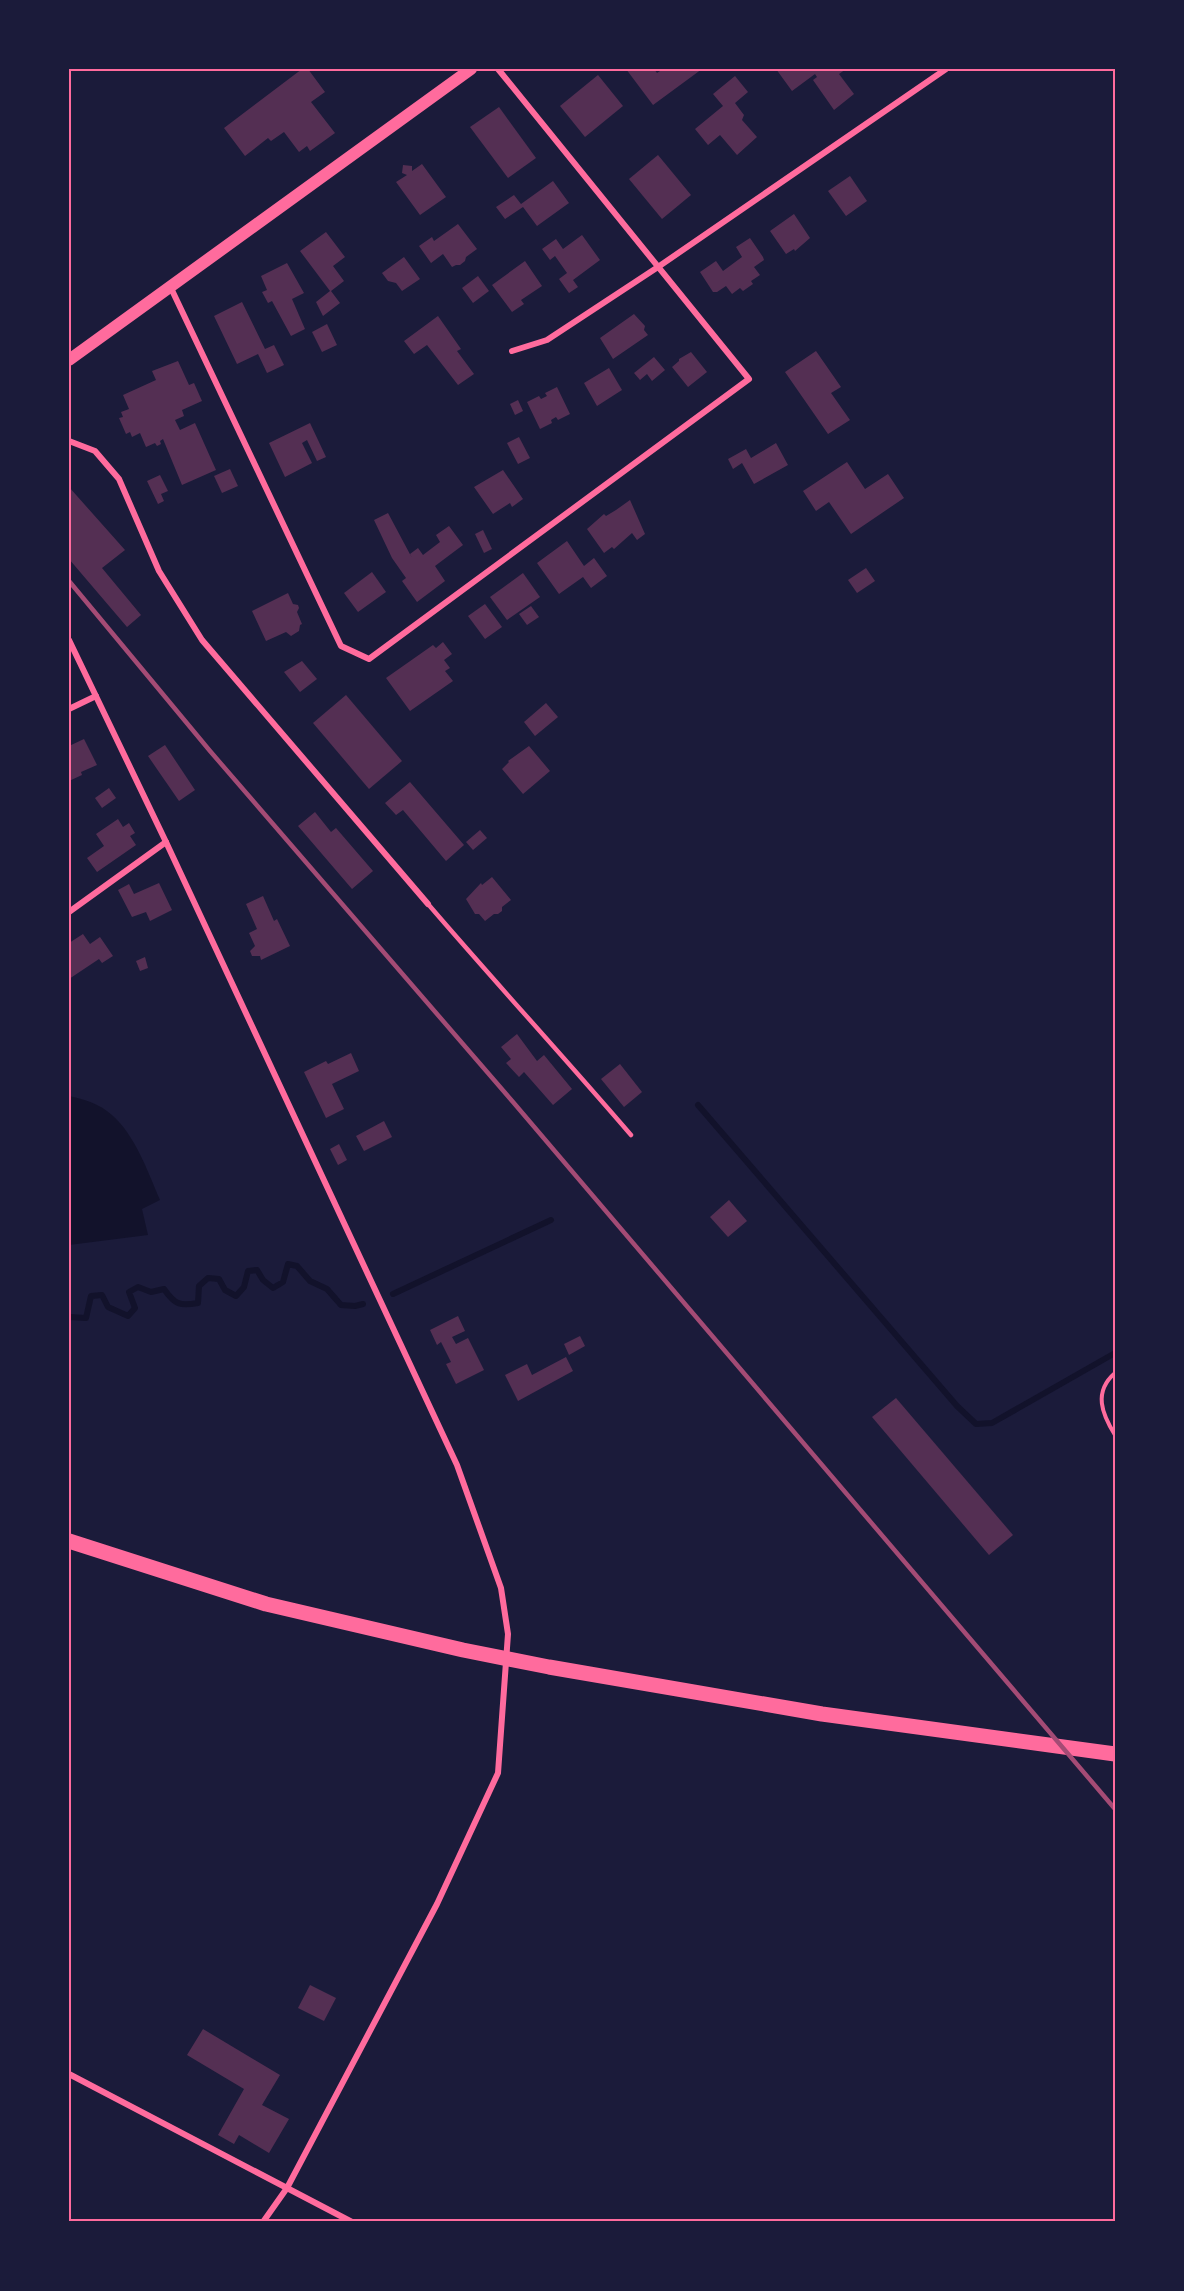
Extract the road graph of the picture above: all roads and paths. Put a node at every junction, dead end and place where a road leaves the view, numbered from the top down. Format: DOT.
graph roads {
  1 [pos="471,69"];
  2 [pos="498,69"];
  3 [pos="946,69"];
  4 [pos="658,267"];
  5 [pos="170,286"];
  6 [pos="512,351"];
  7 [pos="69,360"];
  8 [pos="69,441"];
  9 [pos="69,640"];
  10 [pos="96,696"];
  11 [pos="69,709"];
  12 [pos="166,842"];
  13 [pos="428,904"];
  14 [pos="69,912"];
  15 [pos="631,1135"];
  16 [pos="1115,1374"];
  17 [pos="1115,1435"];
  18 [pos="69,1541"];
  19 [pos="1115,1754"];
  20 [pos="69,2074"];
  21 [pos="287,2188"];
  22 [pos="263,2222"];
  23 [pos="351,2222"];
  1 -- 5 [label="main road"];
  2 -- 4 [label="street"];
  3 -- 4 [label="street"];
  4 -- 5 [label="street"];
  4 -- 6 [label="street"];
  5 -- 7 [label="main road"];
  8 -- 13 [label="street"];
  9 -- 10 [label="street"];
  10 -- 11 [label="street"];
  10 -- 12 [label="street"];
  12 -- 14 [label="street"];
  12 -- 21 [label="street"];
  13 -- 15 [label="lane"];
  16 -- 17 [label="path"];
  18 -- 19 [label="main road"];
  20 -- 21 [label="street"];
  21 -- 22 [label="street"];
  21 -- 23 [label="street"];
}
